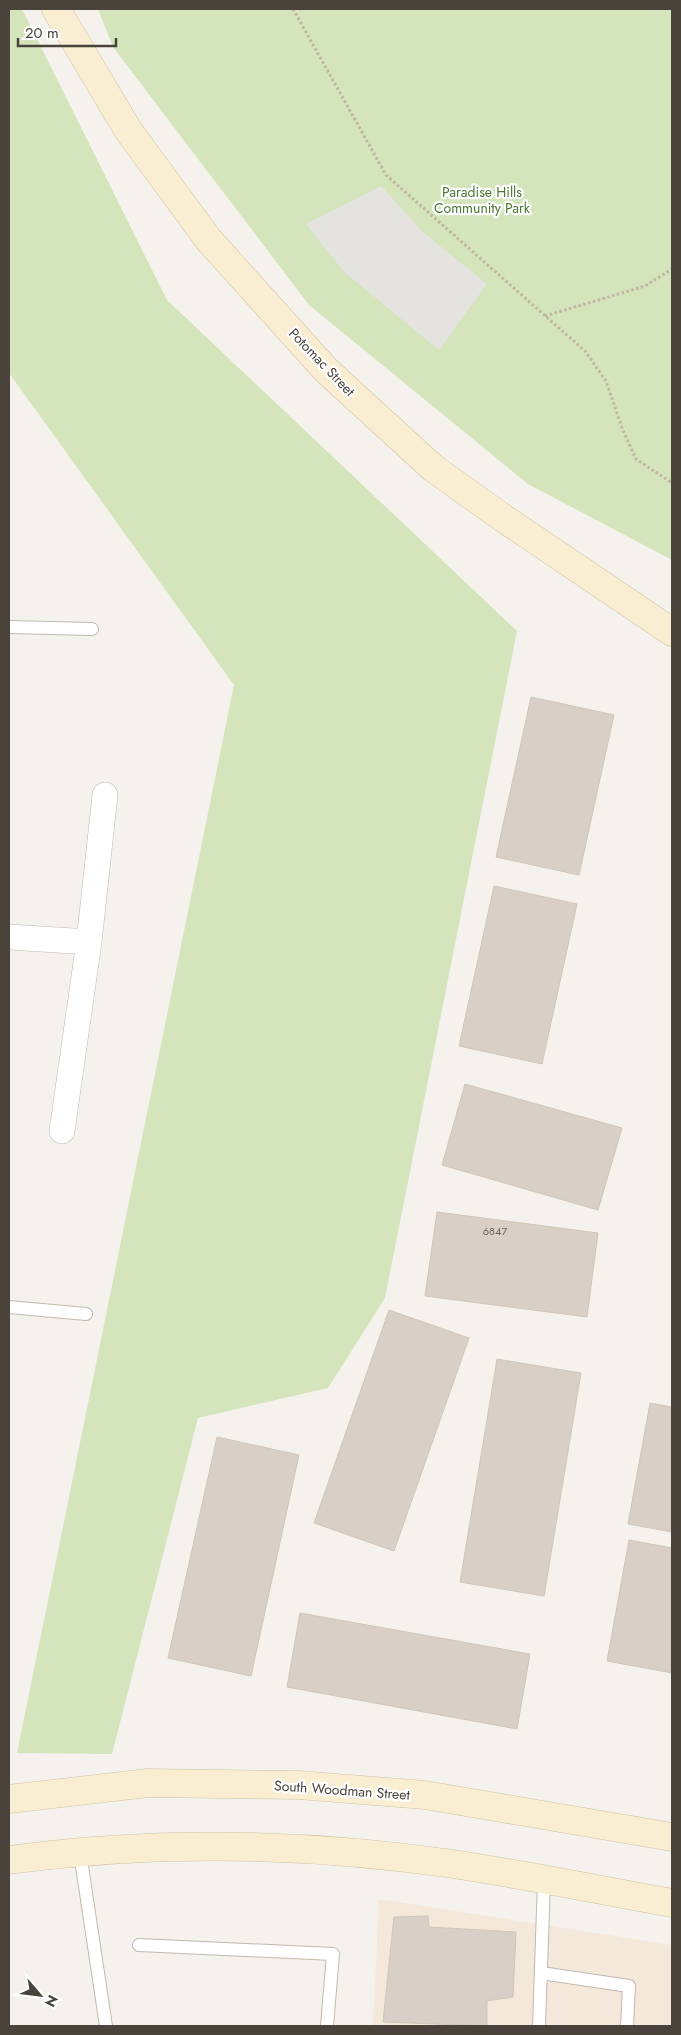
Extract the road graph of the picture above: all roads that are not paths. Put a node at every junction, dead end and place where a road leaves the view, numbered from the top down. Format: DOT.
graph roads {
  1 [pos="56,9"];
  2 [pos="9,627"];
  3 [pos="92,629"];
  4 [pos="672,632"];
  5 [pos="105,795"];
  6 [pos="9,937"];
  7 [pos="89,942"];
  8 [pos="62,1131"];
  9 [pos="9,1307"];
  10 [pos="86,1314"];
  11 [pos="9,1799"];
  12 [pos="672,1837"];
  13 [pos="80,1853"];
  14 [pos="9,1860"];
  15 [pos="544,1880"];
  16 [pos="672,1903"];
  17 [pos="139,1946"];
  18 [pos="541,1972"];
  19 [pos="106,2026"];
  20 [pos="328,2026"];
  21 [pos="539,2026"];
  22 [pos="627,2026"];
  1 -- 4 [label="main road, Potomac Street"];
  2 -- 3 [label="lane"];
  5 -- 7 [label="street"];
  6 -- 7 [label="street"];
  7 -- 8 [label="street"];
  9 -- 10 [label="lane"];
  11 -- 12 [label="main road, South Woodman Street"];
  13 -- 14 [label="main road"];
  13 -- 15 [label="main road"];
  13 -- 19 [label="lane"];
  15 -- 16 [label="main road"];
  15 -- 18 [label="lane"];
  17 -- 20 [label="lane"];
  18 -- 21 [label="lane"];
  18 -- 22 [label="lane"];
}
